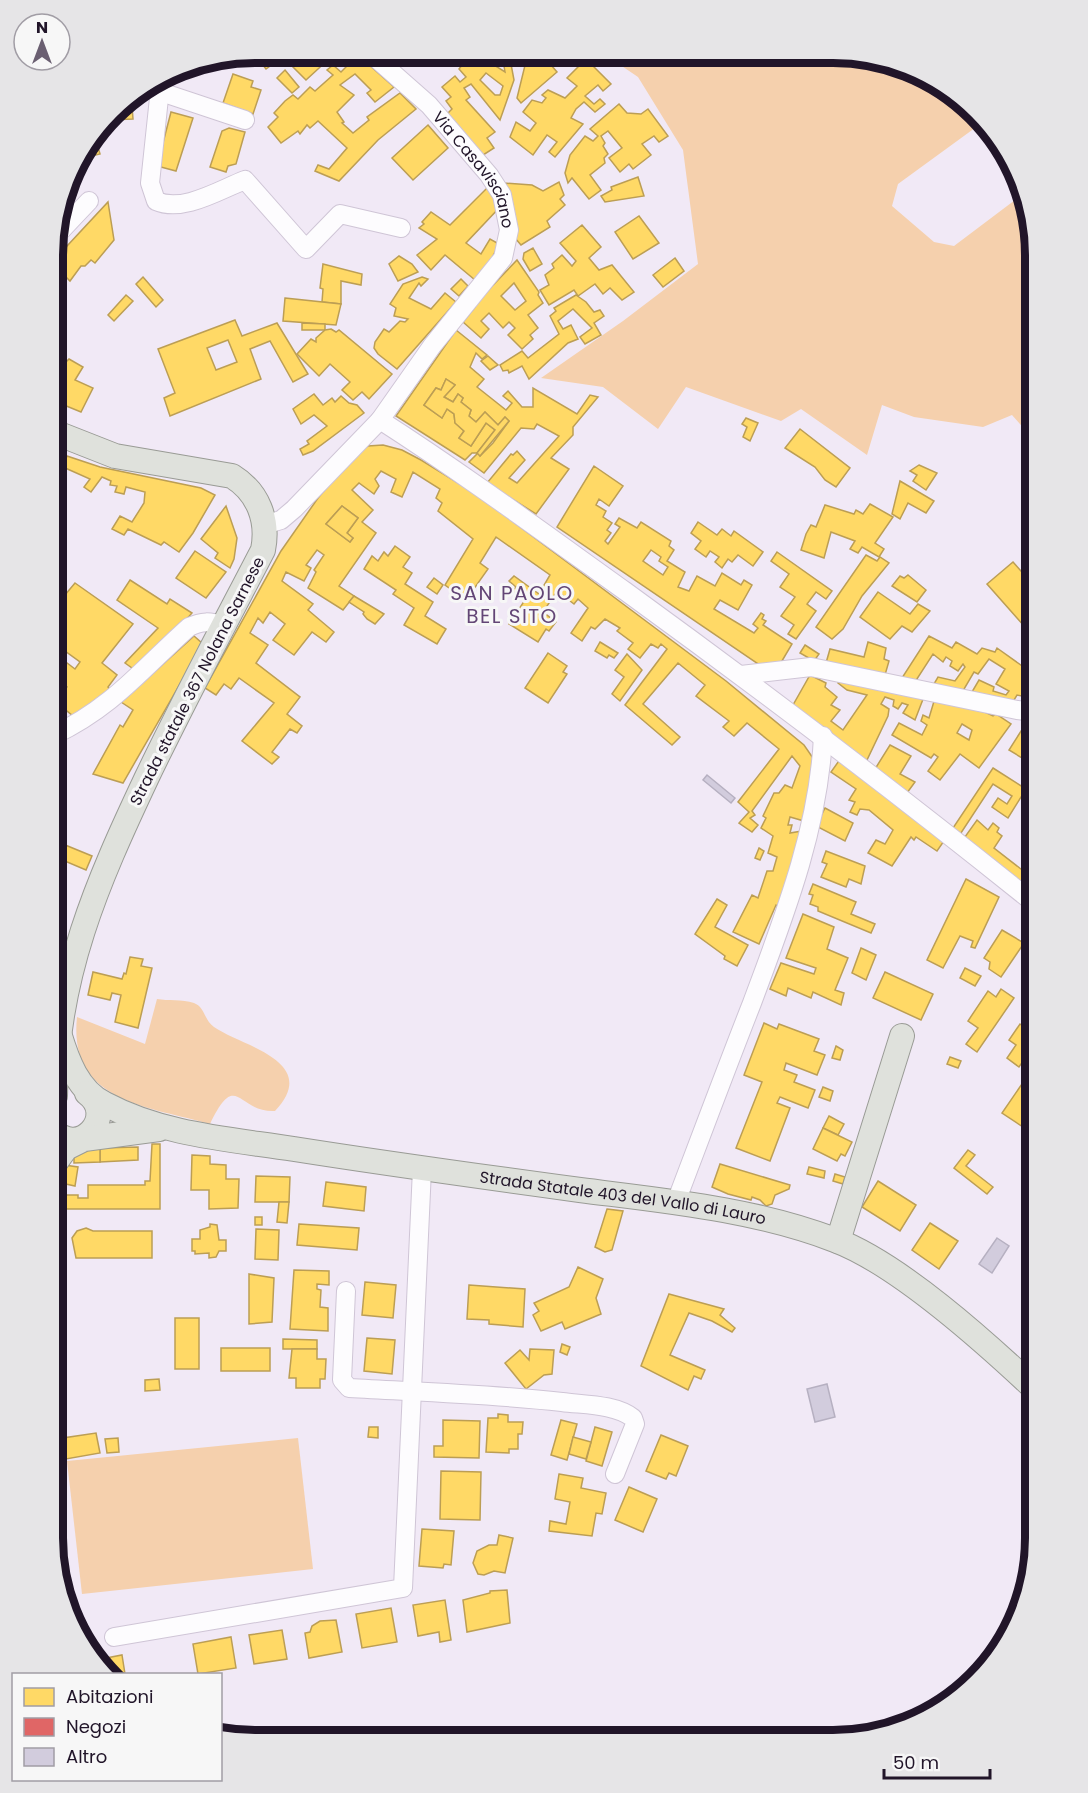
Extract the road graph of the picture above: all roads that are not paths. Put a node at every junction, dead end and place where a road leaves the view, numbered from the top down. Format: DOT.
graph roads {
  1 [pos="381,63"];
  2 [pos="163,87"];
  3 [pos="159,89"];
  4 [pos="245,120"];
  5 [pos="89,201"];
  6 [pos="66,225"];
  7 [pos="401,228"];
  8 [pos="380,420"];
  9 [pos="63,436"];
  10 [pos="264,525"];
  11 [pos="223,626"];
  12 [pos="741,675"];
  13 [pos="1025,710"];
  14 [pos="63,731"];
  15 [pos="823,736"];
  16 [pos="1025,896"];
  17 [pos="63,1015"];
  18 [pos="902,1036"];
  19 [pos="63,1044"];
  20 [pos="63,1093"];
  21 [pos="90,1095"];
  22 [pos="161,1128"];
  23 [pos="63,1137"];
  24 [pos="84,1138"];
  25 [pos="63,1152"];
  26 [pos="422,1169"];
  27 [pos="676,1203"];
  28 [pos="838,1240"];
  29 [pos="346,1291"];
  30 [pos="1025,1379"];
  31 [pos="412,1392"];
  32 [pos="615,1474"];
  33 [pos="114,1637"];
  1 -- 8 [label="street, Via Casavisciano"];
  2 -- 4 [label="street"];
  3 -- 7 [label="street"];
  5 -- 6 [label="street"];
  8 -- 10 [label="street, Via Casavisciano"];
  8 -- 12 [label="street"];
  9 -- 10 [label="main road, Strada statale 367 Nolana Sarnese"];
  10 -- 11 [label="main road, Strada statale 367 Nolana Sarnese"];
  11 -- 14 [label="street"];
  11 -- 17 [label="main road, Strada statale 367 Nolana Sarnese"];
  12 -- 13 [label="street"];
  12 -- 15 [label="street"];
  15 -- 16 [label="street"];
  15 -- 27 [label="street"];
  18 -- 28 [label="main road"];
  19 -- 21 [label="main road, Strada Statale 403 del Vallo di Lauro"];
  20 -- 21 [label="main road"];
  21 -- 22 [label="main road, Strada Statale 403 del Vallo di Lauro"];
  21 -- 24 [label="main road"];
  22 -- 24 [label="main road, Strada Statale 403 del Vallo di Lauro"];
  22 -- 26 [label="main road, Strada Statale 403 del Vallo di Lauro"];
  23 -- 24 [label="main road"];
  24 -- 25 [label="main road, Strada Statale 403 del Vallo di Lauro"];
  26 -- 27 [label="main road, Strada Statale 403 del Vallo di Lauro"];
  26 -- 31 [label="street"];
  27 -- 28 [label="main road, Strada Statale 403 del Vallo di Lauro"];
  28 -- 30 [label="main road, Strada Statale 403 del Vallo di Lauro"];
  29 -- 31 [label="street"];
  31 -- 32 [label="street"];
  31 -- 33 [label="street"];
}
